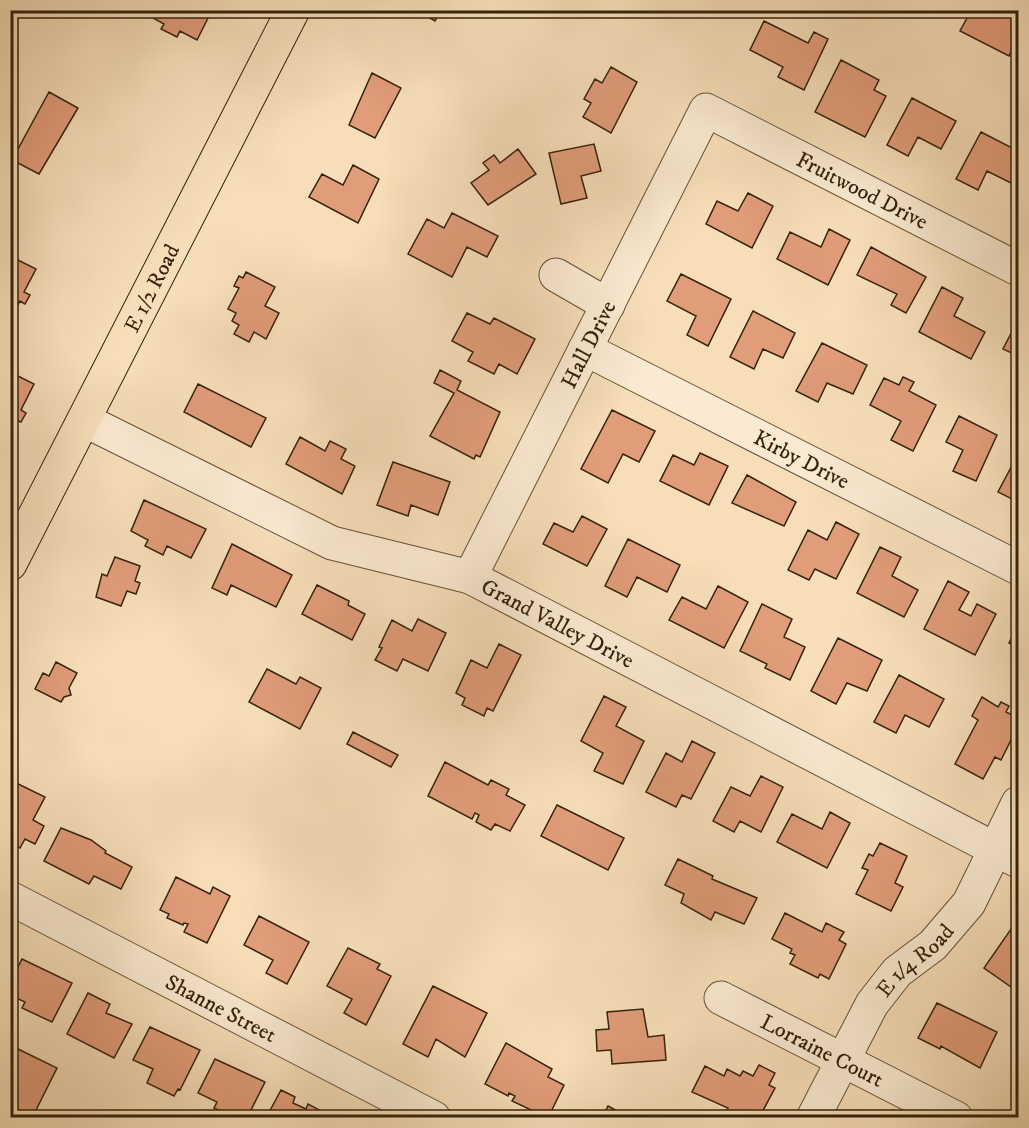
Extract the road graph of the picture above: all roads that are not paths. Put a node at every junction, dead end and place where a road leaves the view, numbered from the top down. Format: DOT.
graph roads {
  1 [pos="293,10"];
  2 [pos="706,110"];
  3 [pos="1018,269"];
  4 [pos="556,275"];
  5 [pos="608,305"];
  6 [pos="585,349"];
  7 [pos="84,420"];
  8 [pos="10,564"];
  9 [pos="1018,568"];
  10 [pos="470,577"];
  11 [pos="1018,803"];
  12 [pos="1008,855"];
  13 [pos="10,898"];
  14 [pos="721,998"];
  15 [pos="842,1060"];
  16 [pos="434,1118"];
  17 [pos="813,1118"];
  18 [pos="956,1118"];
  1 -- 7 [label="main road, E 1/2 Road"];
  2 -- 3 [label="street, Fruitwood Drive"];
  2 -- 5 [label="street, Hall Drive"];
  4 -- 5 [label="street"];
  5 -- 6 [label="street, Hall Drive"];
  6 -- 9 [label="street, Kirby Drive"];
  6 -- 10 [label="street, Hall Drive"];
  7 -- 8 [label="main road, E 1/2 Road"];
  7 -- 10 [label="street, Grand Valley Drive"];
  10 -- 12 [label="street, Grand Valley Drive"];
  11 -- 12 [label="street, E 1/4 Road"];
  12 -- 15 [label="street, E 1/4 Road"];
  13 -- 16 [label="street, Shanne Street"];
  14 -- 15 [label="street, Lorraine Court"];
  15 -- 17 [label="street, E 1/4 Road"];
  15 -- 18 [label="street, Lorraine Court"];
}
